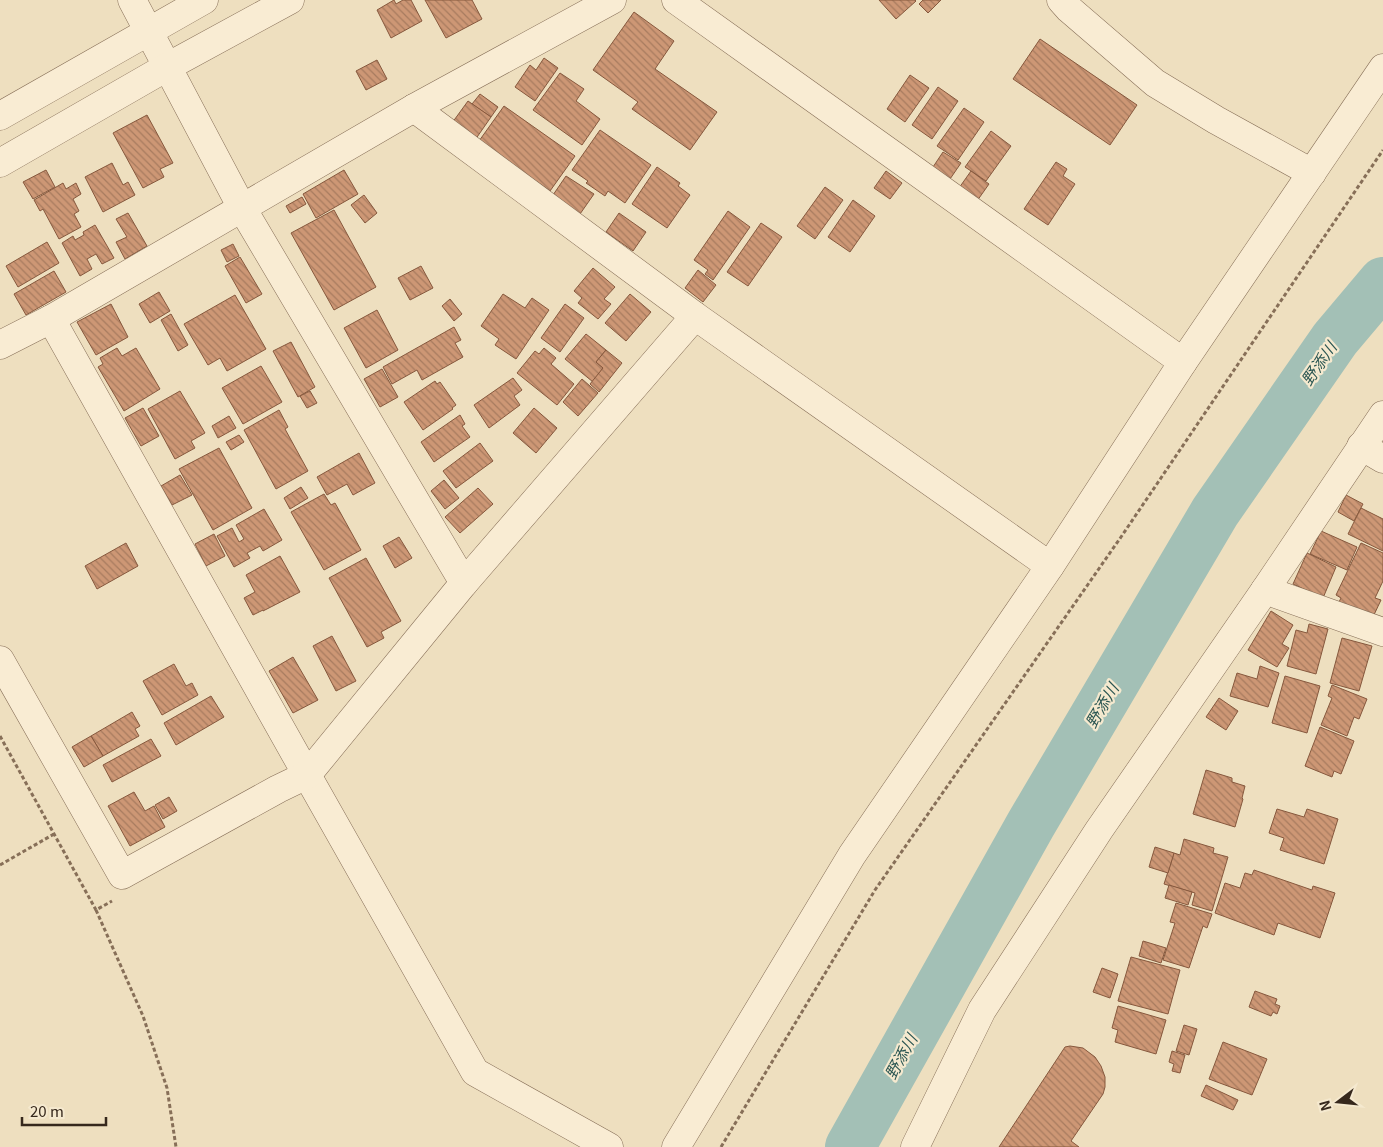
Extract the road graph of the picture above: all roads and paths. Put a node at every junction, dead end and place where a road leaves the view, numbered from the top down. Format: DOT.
graph roads {
  1 [pos="132,0"];
  2 [pos="204,0"];
  3 [pos="290,0"];
  4 [pos="612,0"];
  5 [pos="676,0"];
  6 [pos="1061,0"];
  7 [pos="148,32"];
  8 [pos="168,66"];
  9 [pos="1383,68"];
  10 [pos="414,108"];
  11 [pos="0,116"];
  12 [pos="1383,150"];
  13 [pos="0,163"];
  14 [pos="1312,173"];
  15 [pos="242,208"];
  16 [pos="695,316"];
  17 [pos="51,318"];
  18 [pos="0,345"];
  19 [pos="1183,362"];
  20 [pos="1383,414"];
  21 [pos="1372,452"];
  22 [pos="1050,566"];
  23 [pos="464,583"];
  24 [pos="1264,590"];
  25 [pos="1383,632"];
  26 [pos="0,660"];
  27 [pos="306,775"];
  28 [pos="54,834"];
  29 [pos="0,865"];
  30 [pos="96,910"];
  31 [pos="176,1147"];
  32 [pos="609,1147"];
  33 [pos="676,1147"];
  34 [pos="721,1147"];
  35 [pos="915,1147"];
  1 -- 7 [label="street"];
  2 -- 7 [label="street"];
  3 -- 8 [label="street"];
  4 -- 10 [label="street"];
  5 -- 19 [label="street"];
  6 -- 14 [label="street"];
  7 -- 8 [label="street"];
  7 -- 11 [label="street"];
  8 -- 13 [label="street"];
  8 -- 15 [label="street"];
  9 -- 14 [label="street"];
  10 -- 15 [label="street"];
  10 -- 16 [label="street"];
  12 -- 34 [label="path"];
  14 -- 19 [label="street"];
  15 -- 17 [label="street"];
  15 -- 23 [label="street"];
  16 -- 22 [label="street"];
  16 -- 23 [label="street"];
  17 -- 18 [label="street"];
  17 -- 27 [label="street"];
  19 -- 22 [label="street"];
  20 -- 21 [label="street"];
  21 -- 24 [label="street"];
  22 -- 33 [label="street"];
  23 -- 27 [label="street"];
  24 -- 25 [label="street"];
  24 -- 35 [label="street"];
  26 -- 27 [label="street"];
  27 -- 32 [label="street"];
  28 -- 29 [label="path"];
  30 -- 31 [label="path"];
}
